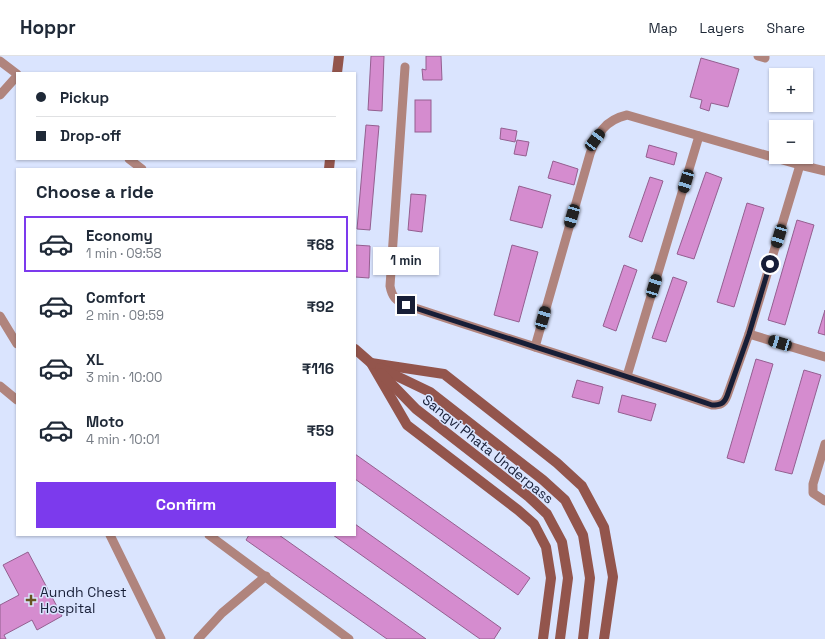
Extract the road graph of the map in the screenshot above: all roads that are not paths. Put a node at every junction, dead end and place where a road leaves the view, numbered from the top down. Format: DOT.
graph roads {
  1 [pos="339,56"];
  2 [pos="758,56"];
  3 [pos="765,56"];
  4 [pos="0,61"];
  5 [pos="405,67"];
  6 [pos="338,72"];
  7 [pos="16,74"];
  8 [pos="16,76"];
  9 [pos="0,95"];
  10 [pos="699,136"];
  11 [pos="130,160"];
  12 [pos="800,165"];
  13 [pos="141,168"];
  14 [pos="825,171"];
  15 [pos="0,316"];
  16 [pos="749,334"];
  17 [pos="16,342"];
  18 [pos="535,347"];
  19 [pos="356,350"];
  20 [pos="825,357"];
  21 [pos="371,364"];
  22 [pos="627,376"];
  23 [pos="0,386"];
  24 [pos="16,399"];
  25 [pos="825,444"];
  26 [pos="825,501"];
  27 [pos="110,536"];
  28 [pos="210,536"];
  29 [pos="266,576"];
  30 [pos="161,639"];
  31 [pos="198,639"];
  32 [pos="349,639"];
  33 [pos="543,639"];
  34 [pos="560,639"];
  35 [pos="583,639"];
  36 [pos="604,639"];
  1 -- 6 [label="main road"];
  2 -- 3 [label="lane"];
  4 -- 7 [label="lane"];
  5 -- 18 [label="lane"];
  8 -- 9 [label="lane"];
  10 -- 12 [label="lane"];
  10 -- 18 [label="lane"];
  10 -- 22 [label="lane"];
  11 -- 13 [label="lane"];
  12 -- 14 [label="lane"];
  12 -- 16 [label="lane"];
  15 -- 17 [label="lane"];
  16 -- 20 [label="lane"];
  16 -- 22 [label="lane"];
  18 -- 22 [label="lane"];
  19 -- 21 [label="main road"];
  21 -- 33 [label="main road"];
  21 -- 34 [label="main road, Sangvi Phata Underpass"];
  21 -- 35 [label="main road"];
  21 -- 36 [label="main road"];
  23 -- 24 [label="lane"];
  25 -- 26 [label="lane"];
  27 -- 30 [label="lane"];
  28 -- 29 [label="lane"];
  29 -- 31 [label="lane"];
  29 -- 32 [label="lane"];
}
